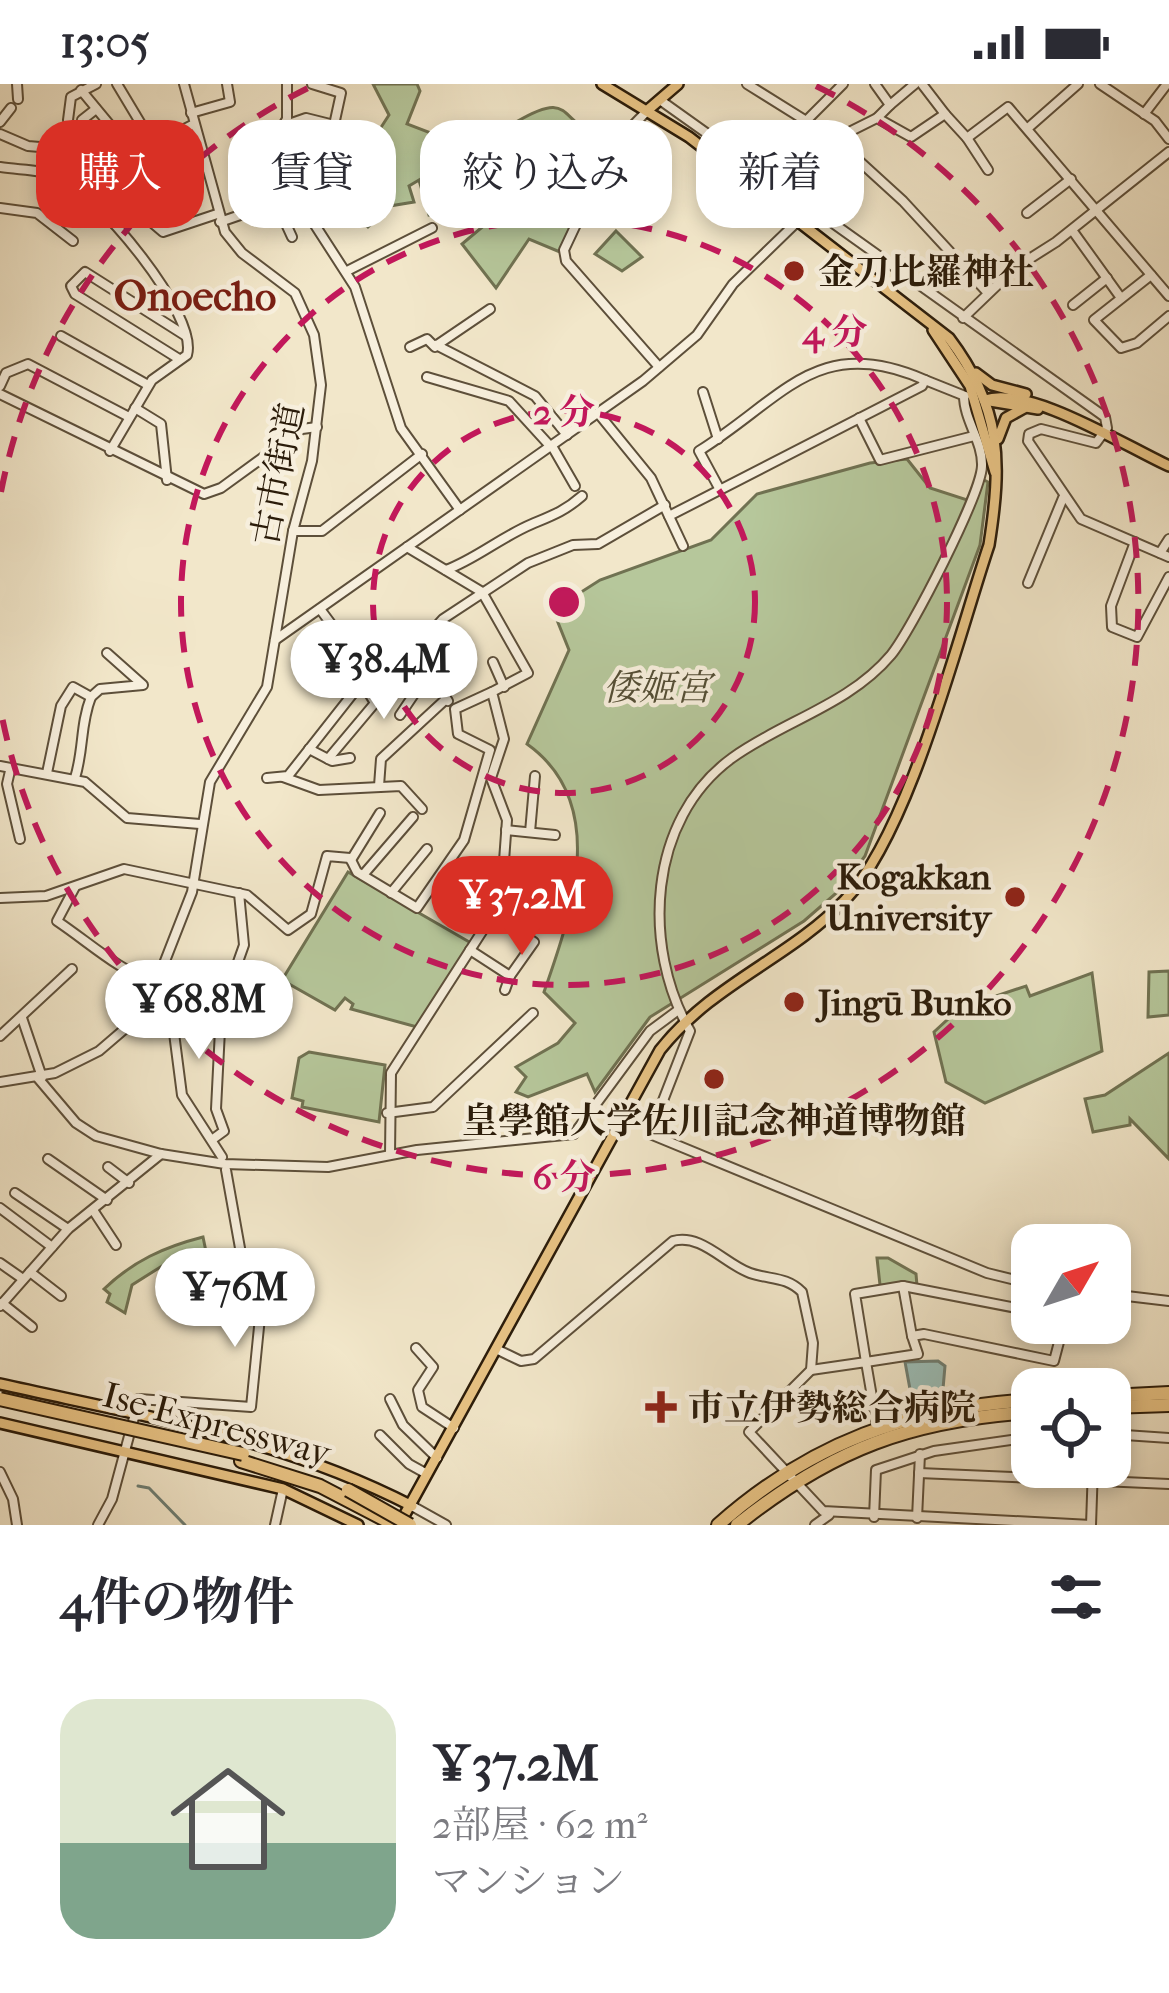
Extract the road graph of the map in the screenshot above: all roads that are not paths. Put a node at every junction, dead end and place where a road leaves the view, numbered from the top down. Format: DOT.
graph roads {
  1 [pos="17,84"];
  2 [pos="96,84"];
  3 [pos="117,84"];
  4 [pos="184,84"];
  5 [pos="227,84"];
  6 [pos="287,84"];
  7 [pos="312,84"];
  8 [pos="602,84"];
  9 [pos="678,84"];
  10 [pos="747,84"];
  11 [pos="771,84"];
  12 [pos="842,84"];
  13 [pos="875,84"];
  14 [pos="918,84"];
  15 [pos="1078,84"];
  16 [pos="1100,84"];
  17 [pos="1167,84"];
  18 [pos="81,90"];
  19 [pos="759,92"];
  20 [pos="18,99"];
  21 [pos="660,100"];
  22 [pos="890,105"];
  23 [pos="11,108"];
  24 [pos="96,109"];
  25 [pos="649,109"];
  26 [pos="191,113"];
  27 [pos="945,114"];
  28 [pos="1144,114"];
  29 [pos="877,118"];
  30 [pos="68,120"];
  31 [pos="82,120"];
  32 [pos="105,120"];
  33 [pos="139,120"];
  34 [pos="193,120"];
  35 [pos="284,120"];
  36 [pos="335,120"];
  37 [pos="802,120"];
  38 [pos="807,120"];
  39 [pos="0,122"];
  40 [pos="864,124"];
  41 [pos="1028,128"];
  42 [pos="0,134"];
  43 [pos="967,138"];
  44 [pos="1169,139"];
  45 [pos="696,144"];
  46 [pos="36,147"];
  47 [pos="1169,152"];
  48 [pos="204,162"];
  49 [pos="864,165"];
  50 [pos="0,167"];
  51 [pos="988,170"];
  52 [pos="36,173"];
  53 [pos="1071,179"];
  54 [pos="0,208"];
  55 [pos="1097,211"];
  56 [pos="1027,213"];
  57 [pos="219,218"];
  58 [pos="204,222"];
  59 [pos="120,228"];
  60 [pos="318,228"];
  61 [pos="432,228"];
  62 [pos="791,228"];
  63 [pos="807,228"];
  64 [pos="1072,230"];
  65 [pos="292,237"];
  66 [pos="73,241"];
  67 [pos="347,271"];
  68 [pos="1151,275"];
  69 [pos="1107,278"];
  70 [pos="987,292"];
  71 [pos="1169,296"];
  72 [pos="1121,298"];
  73 [pos="1073,305"];
  74 [pos="490,309"];
  75 [pos="917,313"];
  76 [pos="1169,316"];
  77 [pos="963,318"];
  78 [pos="61,335"];
  79 [pos="187,337"];
  80 [pos="410,347"];
  81 [pos="435,347"];
  82 [pos="179,359"];
  83 [pos="659,367"];
  84 [pos="970,368"];
  85 [pos="427,377"];
  86 [pos="925,380"];
  87 [pos="148,385"];
  88 [pos="0,390"];
  89 [pos="703,392"];
  90 [pos="975,398"];
  91 [pos="1030,407"];
  92 [pos="135,408"];
  93 [pos="598,413"];
  94 [pos="1055,413"];
  95 [pos="129,418"];
  96 [pos="859,418"];
  97 [pos="316,427"];
  98 [pos="567,435"];
  99 [pos="974,436"];
  100 [pos="1102,436"];
  101 [pos="718,439"];
  102 [pos="998,443"];
  103 [pos="551,446"];
  104 [pos="110,451"];
  105 [pos="422,454"];
  106 [pos="1169,466"];
  107 [pos="167,480"];
  108 [pos="575,486"];
  109 [pos="719,488"];
  110 [pos="997,491"];
  111 [pos="582,496"];
  112 [pos="1063,498"];
  113 [pos="665,505"];
  114 [pos="460,510"];
  115 [pos="670,516"];
  116 [pos="293,531"];
  117 [pos="1169,539"];
  118 [pos="1135,542"];
  119 [pos="683,546"];
  120 [pos="407,547"];
  121 [pos="1164,555"];
  122 [pos="445,571"];
  123 [pos="1169,577"];
  124 [pos="1028,583"];
  125 [pos="482,592"];
  126 [pos="320,609"];
  127 [pos="275,640"];
  128 [pos="107,653"];
  129 [pos="493,662"];
  130 [pos="429,672"];
  131 [pos="362,682"];
  132 [pos="504,687"];
  133 [pos="492,692"];
  134 [pos="91,697"];
  135 [pos="446,699"];
  136 [pos="455,709"];
  137 [pos="400,715"];
  138 [pos="309,749"];
  139 [pos="350,758"];
  140 [pos="328,759"];
  141 [pos="5,769"];
  142 [pos="47,773"];
  143 [pos="535,776"];
  144 [pos="283,777"];
  145 [pos="75,778"];
  146 [pos="267,778"];
  147 [pos="379,786"];
  148 [pos="422,809"];
  149 [pos="380,813"];
  150 [pos="413,817"];
  151 [pos="200,824"];
  152 [pos="506,830"];
  153 [pos="530,832"];
  154 [pos="555,835"];
  155 [pos="20,839"];
  156 [pos="427,848"];
  157 [pos="351,860"];
  158 [pos="503,874"];
  159 [pos="363,875"];
  160 [pos="535,877"];
  161 [pos="193,884"];
  162 [pos="75,886"];
  163 [pos="391,892"];
  164 [pos="239,893"];
  165 [pos="0,898"];
  166 [pos="493,915"];
  167 [pos="470,950"];
  168 [pos="72,969"];
  169 [pos="510,976"];
  170 [pos="154,987"];
  171 [pos="505,990"];
  172 [pos="533,1013"];
  173 [pos="681,1015"];
  174 [pos="22,1018"];
  175 [pos="0,1036"];
  176 [pos="39,1077"];
  177 [pos="0,1082"];
  178 [pos="386,1113"];
  179 [pos="214,1138"];
  180 [pos="161,1154"];
  181 [pos="390,1154"];
  182 [pos="222,1157"];
  183 [pos="48,1159"];
  184 [pos="108,1167"];
  185 [pos="226,1170"];
  186 [pos="129,1183"];
  187 [pos="15,1193"];
  188 [pos="107,1200"];
  189 [pos="0,1208"];
  190 [pos="93,1210"];
  191 [pos="68,1229"];
  192 [pos="116,1245"];
  193 [pos="52,1247"];
  194 [pos="0,1263"];
  195 [pos="27,1276"];
  196 [pos="1011,1279"];
  197 [pos="903,1286"];
  198 [pos="61,1296"];
  199 [pos="1131,1296"];
  200 [pos="1169,1301"];
  201 [pos="1,1305"];
  202 [pos="1011,1307"];
  203 [pos="32,1327"];
  204 [pos="912,1336"];
  205 [pos="1058,1344"];
  206 [pos="416,1348"];
  207 [pos="496,1349"];
  208 [pos="866,1362"];
  209 [pos="811,1370"];
  210 [pos="0,1384"];
  211 [pos="1169,1394"];
  212 [pos="1131,1395"];
  213 [pos="391,1400"];
  214 [pos="1011,1402"];
  215 [pos="0,1403"];
  216 [pos="1169,1405"];
  217 [pos="1131,1406"];
  218 [pos="132,1413"];
  219 [pos="1011,1415"];
  220 [pos="0,1423"];
  221 [pos="878,1426"];
  222 [pos="454,1427"];
  223 [pos="380,1435"];
  224 [pos="1131,1435"];
  225 [pos="1169,1438"];
  226 [pos="1011,1441"];
  227 [pos="124,1450"];
  228 [pos="920,1454"];
  229 [pos="437,1458"];
  230 [pos="0,1472"];
  231 [pos="919,1473"];
  232 [pos="429,1474"];
  233 [pos="789,1476"];
  234 [pos="1011,1477"];
  235 [pos="1131,1482"];
  236 [pos="1169,1484"];
  237 [pos="1093,1488"];
  238 [pos="283,1489"];
  239 [pos="346,1493"];
  240 [pos="412,1506"];
  241 [pos="831,1514"];
  242 [pos="874,1516"];
  243 [pos="922,1521"];
  244 [pos="1032,1524"];
  245 [pos="17,1525"];
  246 [pos="98,1525"];
  247 [pos="275,1525"];
  248 [pos="358,1525"];
  249 [pos="397,1525"];
  250 [pos="410,1525"];
  251 [pos="446,1525"];
  252 [pos="718,1525"];
  253 [pos="737,1525"];
  254 [pos="815,1525"];
  255 [pos="1077,1525"];
  256 [pos="1091,1525"];
  1 -- 20 [label="street"];
  2 -- 18 [label="street"];
  3 -- 33 [label="street"];
  4 -- 26 [label="street, 古市街道"];
  5 -- 26 [label="street"];
  6 -- 35 [label="street"];
  7 -- 36 [label="street"];
  8 -- 25 [label="main road"];
  9 -- 21 [label="main road"];
  10 -- 19 [label="street"];
  11 -- 19 [label="street"];
  12 -- 38 [label="street"];
  13 -- 22 [label="street"];
  14 -- 22 [label="street"];
  14 -- 27 [label="street"];
  15 -- 41 [label="street"];
  16 -- 28 [label="street"];
  17 -- 28 [label="street"];
  18 -- 24 [label="street"];
  18 -- 30 [label="street"];
  19 -- 37 [label="street"];
  21 -- 25 [label="main road"];
  21 -- 77 [label="street"];
  22 -- 29 [label="street"];
  23 -- 39 [label="street"];
  24 -- 31 [label="street"];
  24 -- 32 [label="street"];
  25 -- 45 [label="main road"];
  25 -- 83 [label="street"];
  26 -- 34 [label="street, 古市街道"];
  27 -- 29 [label="street"];
  27 -- 43 [label="street"];
  28 -- 44 [label="street"];
  29 -- 40 [label="street"];
  41 -- 43 [label="street"];
  41 -- 53 [label="street"];
  42 -- 46 [label="street"];
  43 -- 51 [label="street"];
  47 -- 55 [label="street"];
  48 -- 57 [label="street, 古市街道"];
  49 -- 70 [label="street"];
  50 -- 52 [label="street"];
  53 -- 55 [label="street"];
  53 -- 56 [label="street"];
  54 -- 66 [label="street"];
  55 -- 64 [label="street"];
  55 -- 68 [label="street"];
  57 -- 58 [label="street"];
  57 -- 65 [label="street"];
  57 -- 97 [label="street, 古市街道"];
  59 -- 79 [label="street"];
  60 -- 67 [label="street"];
  61 -- 67 [label="street"];
  62 -- 83 [label="street"];
  63 -- 75 [label="main road"];
  64 -- 69 [label="street"];
  64 -- 70 [label="street"];
  67 -- 105 [label="street"];
  68 -- 71 [label="street"];
  68 -- 72 [label="street"];
  69 -- 72 [label="street"];
  69 -- 73 [label="street"];
  70 -- 77 [label="street"];
  72 -- 76 [label="street"];
  74 -- 81 [label="street"];
  75 -- 84 [label="main road"];
  75 -- 90 [label="main road"];
  77 -- 100 [label="street"];
  78 -- 87 [label="street"];
  79 -- 82 [label="street"];
  79 -- 82 [label="street"];
  80 -- 81 [label="street"];
  81 -- 98 [label="street"];
  82 -- 87 [label="street"];
  83 -- 93 [label="street"];
  84 -- 90 [label="main road"];
  84 -- 94 [label="main road"];
  85 -- 103 [label="street"];
  86 -- 90 [label="street"];
  86 -- 96 [label="street"];
  86 -- 101 [label="street"];
  87 -- 92 [label="street"];
  88 -- 95 [label="street"];
  88 -- 104 [label="street"];
  89 -- 101 [label="street"];
  90 -- 91 [label="main road"];
  90 -- 94 [label="main road"];
  90 -- 99 [label="street"];
  90 -- 102 [label="main road"];
  90 -- 110 [label="main road"];
  91 -- 94 [label="main road"];
  91 -- 102 [label="main road"];
  92 -- 95 [label="street"];
  92 -- 107 [label="street"];
  93 -- 98 [label="street"];
  93 -- 113 [label="street"];
  94 -- 100 [label="main road"];
  95 -- 104 [label="street"];
  96 -- 99 [label="street"];
  96 -- 109 [label="street"];
  97 -- 107 [label="street"];
  97 -- 116 [label="street, 古市街道"];
  98 -- 103 [label="street"];
  99 -- 173 [label="street"];
  100 -- 106 [label="main road"];
  100 -- 112 [label="street"];
  101 -- 109 [label="street"];
  102 -- 110 [label="main road"];
  103 -- 108 [label="street"];
  103 -- 114 [label="street"];
  104 -- 107 [label="street"];
  105 -- 114 [label="street"];
  105 -- 116 [label="street"];
  109 -- 115 [label="street"];
  110 -- 173 [label="main road"];
  111 -- 122 [label="street"];
  112 -- 118 [label="street"];
  112 -- 124 [label="street"];
  113 -- 115 [label="street"];
  113 -- 125 [label="street"];
  114 -- 120 [label="street"];
  115 -- 119 [label="street"];
  116 -- 127 [label="street, 古市街道"];
  117 -- 121 [label="street"];
  118 -- 121 [label="street"];
  118 -- 123 [label="street"];
  120 -- 122 [label="street"];
  120 -- 126 [label="street"];
  122 -- 125 [label="street"];
  125 -- 130 [label="street"];
  125 -- 132 [label="street"];
  126 -- 127 [label="street"];
  126 -- 131 [label="street"];
  127 -- 151 [label="street, 古市街道"];
  128 -- 134 [label="street"];
  129 -- 132 [label="street"];
  130 -- 135 [label="street"];
  130 -- 137 [label="street"];
  131 -- 138 [label="street"];
  131 -- 140 [label="street"];
  132 -- 133 [label="street"];
  133 -- 136 [label="street"];
  133 -- 152 [label="street"];
  134 -- 142 [label="street"];
  134 -- 145 [label="street"];
  135 -- 136 [label="street"];
  135 -- 147 [label="street"];
  136 -- 163 [label="street"];
  138 -- 140 [label="street"];
  138 -- 144 [label="street"];
  139 -- 140 [label="street"];
  141 -- 142 [label="street"];
  141 -- 155 [label="street"];
  142 -- 145 [label="street"];
  143 -- 153 [label="street"];
  144 -- 146 [label="street"];
  144 -- 147 [label="street"];
  145 -- 151 [label="street"];
  147 -- 148 [label="street"];
  149 -- 157 [label="street"];
  150 -- 159 [label="street"];
  151 -- 161 [label="street, 古市街道"];
  152 -- 153 [label="street"];
  152 -- 158 [label="street"];
  153 -- 154 [label="street"];
  156 -- 163 [label="street"];
  157 -- 159 [label="street"];
  157 -- 164 [label="street"];
  158 -- 160 [label="street"];
  158 -- 166 [label="street"];
  159 -- 163 [label="street"];
  161 -- 162 [label="street"];
  161 -- 164 [label="street"];
  161 -- 170 [label="street, 古市街道"];
  162 -- 165 [label="street"];
  162 -- 170 [label="street"];
  164 -- 179 [label="street"];
  166 -- 167 [label="street"];
  166 -- 169 [label="street"];
  167 -- 169 [label="street"];
  167 -- 178 [label="street"];
  168 -- 174 [label="street"];
  169 -- 171 [label="street"];
  170 -- 176 [label="street, 古市街道"];
  170 -- 179 [label="street"];
  172 -- 178 [label="street"];
  173 -- 181 [label="street"];
  173 -- 196 [label="street"];
  173 -- 207 [label="main road"];
  174 -- 175 [label="street"];
  174 -- 176 [label="street"];
  176 -- 177 [label="street, 古市街道"];
  176 -- 180 [label="street"];
  178 -- 181 [label="street"];
  179 -- 182 [label="street"];
  180 -- 181 [label="street"];
  180 -- 186 [label="street"];
  183 -- 188 [label="street"];
  184 -- 186 [label="street"];
  185 -- 218 [label="street"];
  186 -- 188 [label="street"];
  187 -- 191 [label="street"];
  188 -- 190 [label="street"];
  189 -- 193 [label="street"];
  190 -- 191 [label="street"];
  190 -- 192 [label="street"];
  191 -- 193 [label="street"];
  193 -- 195 [label="street"];
  194 -- 195 [label="street"];
  195 -- 198 [label="street"];
  195 -- 201 [label="street"];
  197 -- 202 [label="street"];
  197 -- 204 [label="street"];
  197 -- 208 [label="street"];
  199 -- 200 [label="street"];
  201 -- 203 [label="street"];
  204 -- 205 [label="street"];
  204 -- 208 [label="street"];
  206 -- 222 [label="street"];
  207 -- 209 [label="street"];
  207 -- 222 [label="main road"];
  208 -- 209 [label="street"];
  208 -- 221 [label="street"];
  209 -- 233 [label="street"];
  210 -- 218 [label="main road"];
  211 -- 212 [label="highway"];
  213 -- 229 [label="street"];
  214 -- 221 [label="highway"];
  215 -- 239 [label="highway, Ise Expressway, bridge"];
  216 -- 217 [label="highway"];
  218 -- 227 [label="street"];
  218 -- 240 [label="main road"];
  219 -- 233 [label="highway"];
  220 -- 227 [label="main road"];
  221 -- 233 [label="highway"];
  222 -- 229 [label="main road"];
  223 -- 232 [label="street"];
  224 -- 225 [label="street"];
  226 -- 228 [label="street"];
  227 -- 238 [label="main road"];
  227 -- 246 [label="street"];
  228 -- 231 [label="street"];
  228 -- 242 [label="street"];
  229 -- 232 [label="main road"];
  230 -- 245 [label="street"];
  231 -- 234 [label="street"];
  231 -- 243 [label="street"];
  232 -- 240 [label="main road"];
  233 -- 241 [label="street"];
  233 -- 252 [label="highway"];
  233 -- 253 [label="highway"];
  235 -- 236 [label="street"];
  237 -- 256 [label="street"];
  238 -- 247 [label="street"];
  238 -- 248 [label="main road"];
  239 -- 249 [label="highway, Ise Expressway, bridge"];
  239 -- 250 [label="highway, Ise Expressway, bridge"];
  240 -- 249 [label="main road"];
  240 -- 251 [label="street"];
  241 -- 242 [label="street"];
  241 -- 254 [label="street"];
  242 -- 243 [label="street"];
  243 -- 244 [label="street"];
  244 -- 255 [label="street"];
  255 -- 256 [label="street"];
}
